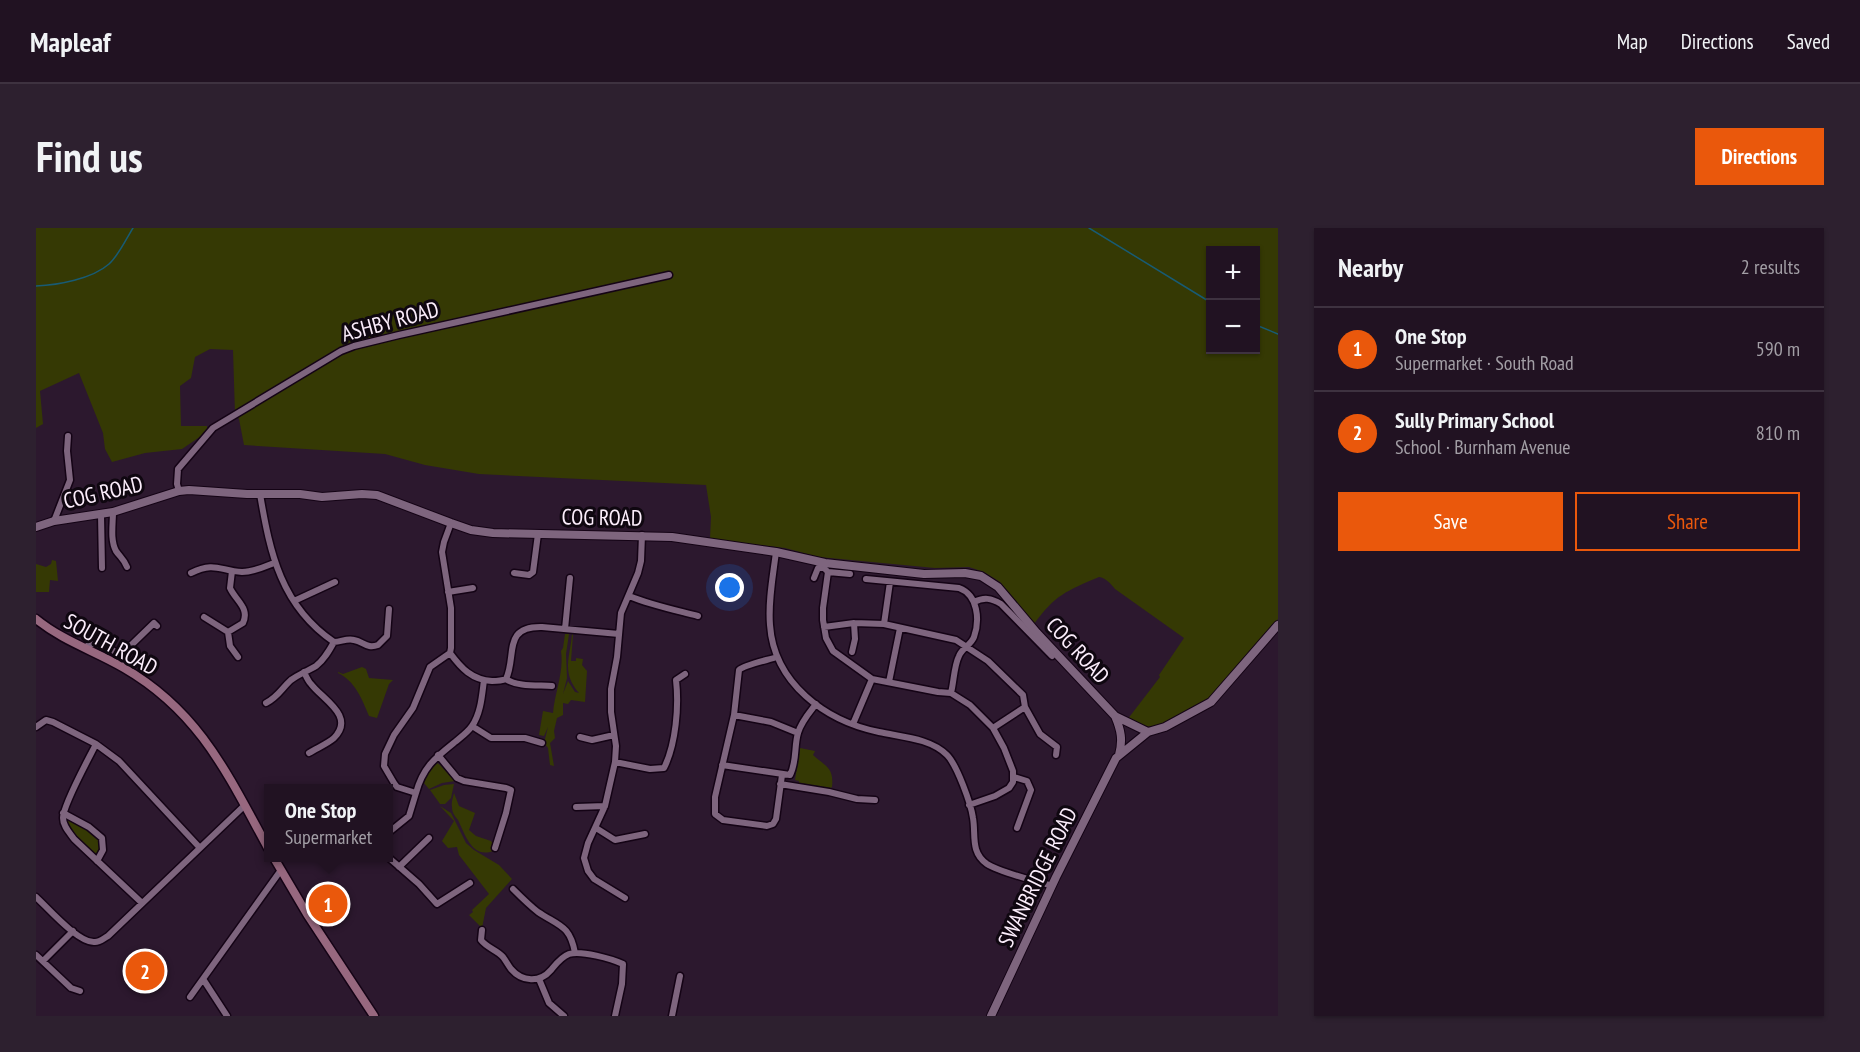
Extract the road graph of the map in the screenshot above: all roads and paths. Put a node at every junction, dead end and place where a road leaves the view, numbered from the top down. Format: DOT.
graph roads {
  1 [pos="669,275"];
  2 [pos="68,436"];
  3 [pos="179,491"];
  4 [pos="260,494"];
  5 [pos="113,512"];
  6 [pos="101,515"];
  7 [pos="54,521"];
  8 [pos="451,523"];
  9 [pos="36,527"];
  10 [pos="538,534"];
  11 [pos="642,535"];
  12 [pos="776,552"];
  13 [pos="274,563"];
  14 [pos="102,567"];
  15 [pos="127,567"];
  16 [pos="232,571"];
  17 [pos="828,572"];
  18 [pos="191,573"];
  19 [pos="514,573"];
  20 [pos="850,574"];
  21 [pos="570,578"];
  22 [pos="814,578"];
  23 [pos="866,579"];
  24 [pos="335,582"];
  25 [pos="890,582"];
  26 [pos="473,588"];
  27 [pos="448,592"];
  28 [pos="629,596"];
  29 [pos="294,601"];
  30 [pos="974,602"];
  31 [pos="389,609"];
  32 [pos="698,616"];
  33 [pos="204,617"];
  34 [pos="36,619"];
  35 [pos="854,624"];
  36 [pos="884,624"];
  37 [pos="1278,625"];
  38 [pos="157,626"];
  39 [pos="824,627"];
  40 [pos="900,628"];
  41 [pos="564,629"];
  42 [pos="228,632"];
  43 [pos="619,634"];
  44 [pos="334,642"];
  45 [pos="966,647"];
  46 [pos="85,648"];
  47 [pos="852,652"];
  48 [pos="450,653"];
  49 [pos="121,655"];
  50 [pos="1052,656"];
  51 [pos="237,657"];
  52 [pos="777,657"];
  53 [pos="124,668"];
  54 [pos="304,672"];
  55 [pos="685,674"];
  56 [pos="506,679"];
  57 [pos="872,679"];
  58 [pos="484,680"];
  59 [pos="890,682"];
  60 [pos="552,686"];
  61 [pos="951,693"];
  62 [pos="266,703"];
  63 [pos="816,704"];
  64 [pos="1024,707"];
  65 [pos="734,715"];
  66 [pos="1115,716"];
  67 [pos="853,724"];
  68 [pos="472,726"];
  69 [pos="36,727"];
  70 [pos="993,728"];
  71 [pos="1148,732"];
  72 [pos="798,733"];
  73 [pos="614,735"];
  74 [pos="580,737"];
  75 [pos="543,743"];
  76 [pos="96,744"];
  77 [pos="309,753"];
  78 [pos="438,755"];
  79 [pos="1056,755"];
  80 [pos="1119,755"];
  81 [pos="615,762"];
  82 [pos="722,765"];
  83 [pos="782,775"];
  84 [pos="1014,777"];
  85 [pos="780,784"];
  86 [pos="416,793"];
  87 [pos="875,800"];
  88 [pos="969,805"];
  89 [pos="245,806"];
  90 [pos="605,806"];
  91 [pos="576,807"];
  92 [pos="63,813"];
  93 [pos="393,828"];
  94 [pos="596,828"];
  95 [pos="1017,828"];
  96 [pos="645,834"];
  97 [pos="429,838"];
  98 [pos="264,841"];
  99 [pos="200,848"];
  100 [pos="495,848"];
  101 [pos="97,861"];
  102 [pos="393,861"];
  103 [pos="276,862"];
  104 [pos="399,867"];
  105 [pos="281,870"];
  106 [pos="470,883"];
  107 [pos="1052,886"];
  108 [pos="513,890"];
  109 [pos="36,897"];
  110 [pos="625,898"];
  111 [pos="142,903"];
  112 [pos="482,930"];
  113 [pos="73,932"];
  114 [pos="575,953"];
  115 [pos="36,955"];
  116 [pos="43,961"];
  117 [pos="680,976"];
  118 [pos="202,979"];
  119 [pos="539,979"];
  120 [pos="80,991"];
  121 [pos="190,997"];
  122 [pos="227,1016"];
  123 [pos="374,1016"];
  124 [pos="564,1016"];
  125 [pos="615,1016"];
  126 [pos="672,1016"];
  127 [pos="991,1016"];
  1 -- 3 [label="street, ASHBY ROAD"];
  2 -- 7 [label="street"];
  3 -- 4 [label="street, COG ROAD"];
  3 -- 5 [label="street, COG ROAD"];
  4 -- 8 [label="street, COG ROAD"];
  4 -- 13 [label="street"];
  5 -- 6 [label="street, COG ROAD"];
  5 -- 15 [label="street"];
  6 -- 7 [label="street, COG ROAD"];
  6 -- 14 [label="street"];
  7 -- 9 [label="street, COG ROAD"];
  8 -- 10 [label="street, COG ROAD"];
  8 -- 27 [label="street"];
  10 -- 11 [label="street, COG ROAD"];
  10 -- 19 [label="street"];
  11 -- 12 [label="street, COG ROAD"];
  11 -- 28 [label="street"];
  12 -- 52 [label="street"];
  12 -- 66 [label="street, COG ROAD"];
  13 -- 16 [label="street"];
  13 -- 29 [label="street"];
  16 -- 18 [label="street"];
  16 -- 42 [label="street"];
  17 -- 20 [label="street"];
  17 -- 22 [label="street"];
  17 -- 39 [label="street"];
  21 -- 41 [label="street"];
  23 -- 25 [label="street"];
  24 -- 29 [label="street"];
  25 -- 30 [label="street"];
  25 -- 36 [label="street"];
  26 -- 27 [label="street"];
  27 -- 48 [label="street"];
  28 -- 32 [label="street"];
  28 -- 43 [label="street"];
  29 -- 44 [label="street"];
  30 -- 45 [label="street"];
  30 -- 50 [label="street"];
  31 -- 44 [label="street"];
  33 -- 42 [label="street"];
  34 -- 46 [label="main road, SOUTH ROAD"];
  35 -- 36 [label="street"];
  35 -- 39 [label="street"];
  35 -- 47 [label="street"];
  36 -- 40 [label="street"];
  37 -- 71 [label="street"];
  38 -- 49 [label="street"];
  39 -- 57 [label="street"];
  40 -- 45 [label="street"];
  40 -- 59 [label="street"];
  41 -- 43 [label="street"];
  41 -- 56 [label="street"];
  42 -- 51 [label="street"];
  43 -- 73 [label="street"];
  44 -- 54 [label="street"];
  45 -- 61 [label="street"];
  45 -- 64 [label="street"];
  46 -- 49 [label="street"];
  46 -- 53 [label="main road, SOUTH ROAD"];
  48 -- 58 [label="street"];
  48 -- 86 [label="street"];
  49 -- 53 [label="street"];
  52 -- 63 [label="street"];
  52 -- 65 [label="street"];
  53 -- 89 [label="main road, SOUTH ROAD"];
  54 -- 62 [label="street"];
  54 -- 77 [label="street"];
  55 -- 81 [label="street"];
  56 -- 58 [label="street"];
  56 -- 60 [label="street"];
  57 -- 59 [label="street"];
  57 -- 67 [label="street"];
  58 -- 68 [label="street"];
  59 -- 61 [label="street"];
  61 -- 70 [label="street"];
  63 -- 67 [label="street"];
  63 -- 72 [label="street"];
  64 -- 70 [label="street"];
  64 -- 79 [label="street"];
  65 -- 72 [label="street"];
  65 -- 82 [label="street"];
  66 -- 71 [label="street, COG ROAD"];
  66 -- 80 [label="street"];
  67 -- 88 [label="street"];
  68 -- 75 [label="street"];
  68 -- 78 [label="street"];
  69 -- 76 [label="street"];
  70 -- 84 [label="street"];
  71 -- 80 [label="street"];
  72 -- 83 [label="street"];
  73 -- 74 [label="street"];
  73 -- 81 [label="street"];
  76 -- 92 [label="street"];
  76 -- 99 [label="street"];
  78 -- 86 [label="street"];
  78 -- 100 [label="street"];
  80 -- 107 [label="street, SWANBRIDGE ROAD"];
  81 -- 90 [label="street"];
  82 -- 83 [label="street"];
  82 -- 85 [label="street"];
  83 -- 85 [label="street"];
  84 -- 88 [label="street"];
  84 -- 95 [label="street"];
  85 -- 87 [label="street"];
  86 -- 93 [label="street"];
  88 -- 107 [label="street"];
  89 -- 98 [label="main road, SOUTH ROAD"];
  89 -- 99 [label="street"];
  90 -- 91 [label="street"];
  90 -- 94 [label="street"];
  92 -- 101 [label="street"];
  92 -- 101 [label="street"];
  94 -- 96 [label="street"];
  94 -- 110 [label="street"];
  97 -- 104 [label="street"];
  99 -- 111 [label="street"];
  101 -- 111 [label="street"];
  102 -- 104 [label="street"];
  103 -- 105 [label="main road"];
  104 -- 106 [label="street"];
  105 -- 118 [label="street"];
  105 -- 123 [label="main road"];
  107 -- 127 [label="street, SWANBRIDGE ROAD"];
  108 -- 114 [label="street"];
  109 -- 113 [label="street"];
  111 -- 113 [label="street"];
  112 -- 119 [label="street"];
  113 -- 116 [label="street"];
  114 -- 119 [label="street"];
  114 -- 125 [label="street"];
  115 -- 116 [label="street"];
  116 -- 120 [label="street"];
  117 -- 126 [label="street"];
  118 -- 121 [label="street"];
  118 -- 122 [label="street"];
  119 -- 124 [label="street"];
}
